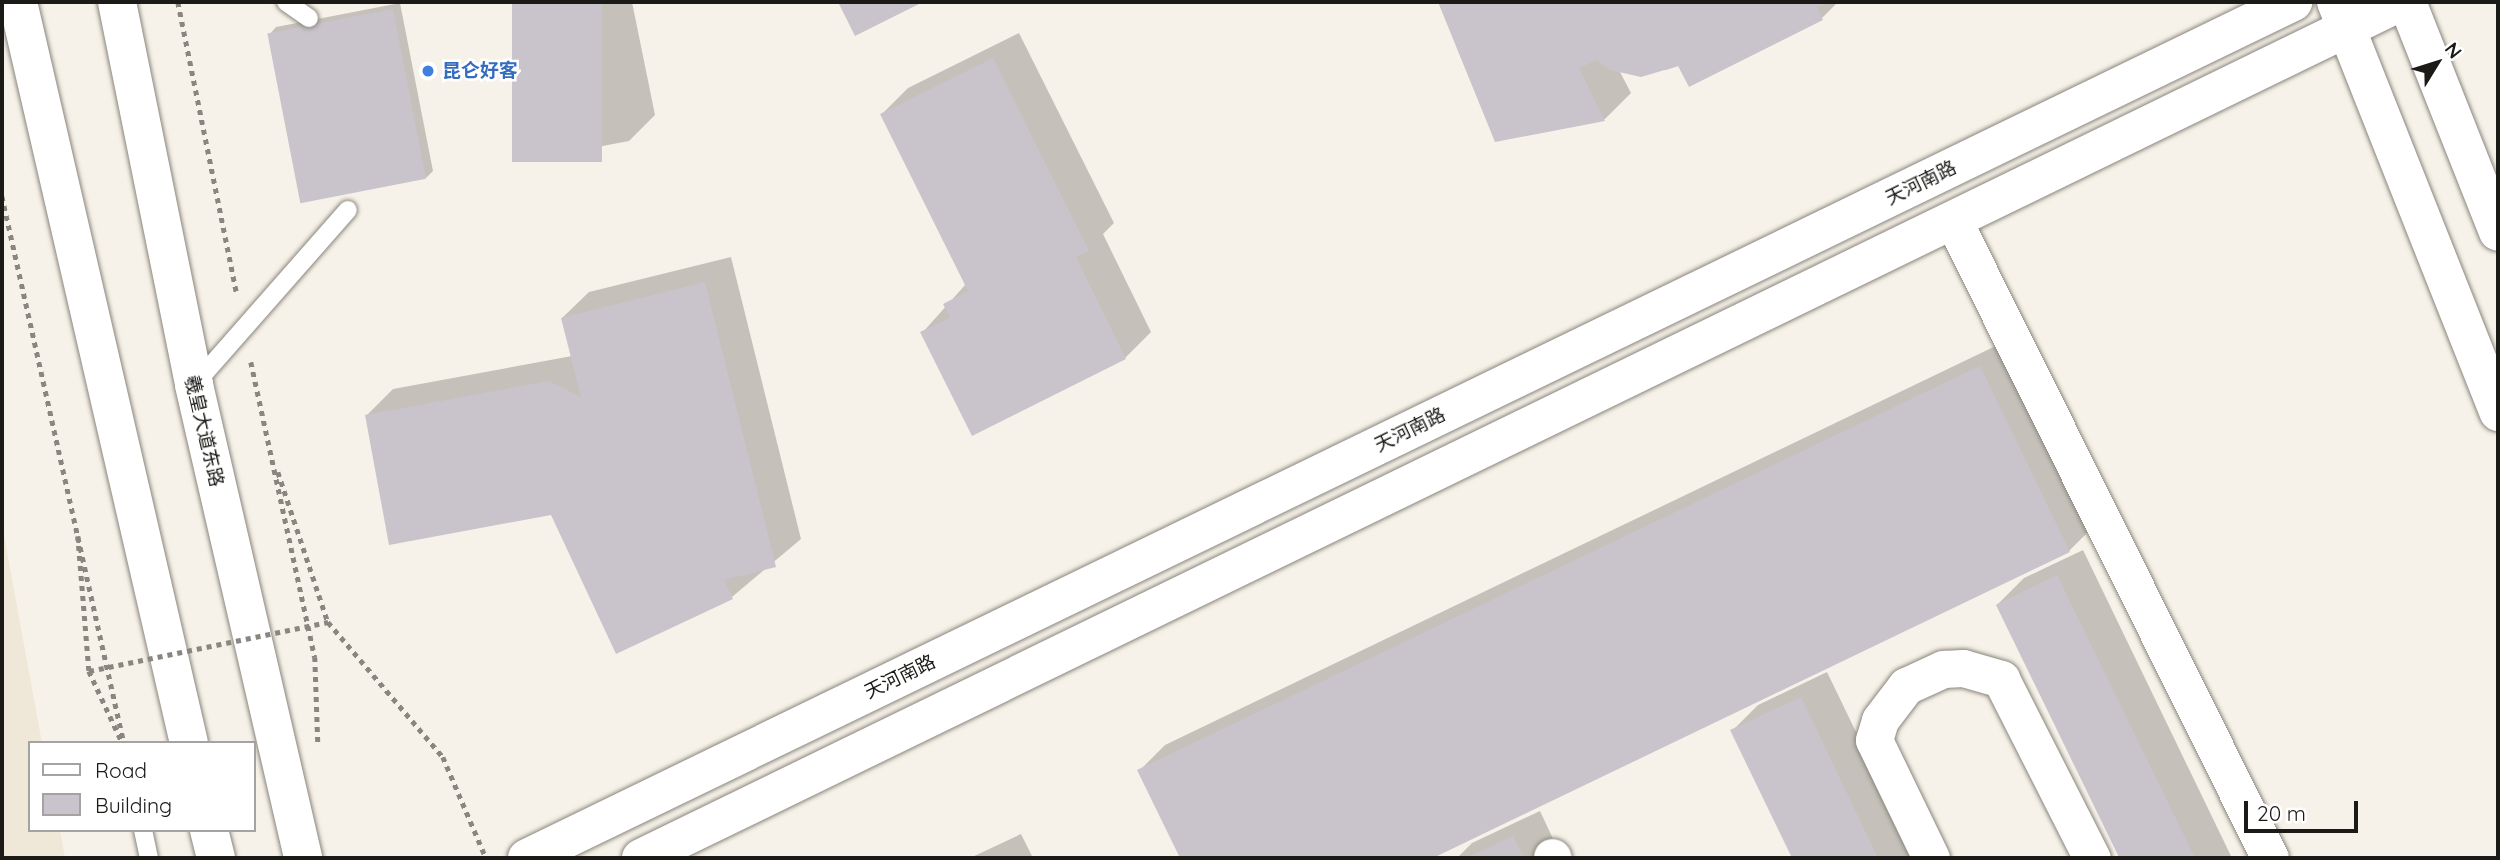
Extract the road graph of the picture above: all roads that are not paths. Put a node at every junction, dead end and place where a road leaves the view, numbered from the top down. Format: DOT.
graph roads {
  1 [pos="18,2"];
  2 [pos="117,2"];
  3 [pos="286,2"];
  4 [pos="2293,2"];
  5 [pos="2401,2"];
  6 [pos="2407,2"];
  7 [pos="2341,15"];
  8 [pos="309,18"];
  9 [pos="348,210"];
  10 [pos="1953,220"];
  11 [pos="2498,232"];
  12 [pos="194,386"];
  13 [pos="2498,412"];
  14 [pos="189,741"];
  15 [pos="143,832"];
  16 [pos="210,832"];
  17 [pos="149,858"];
  18 [pos="216,858"];
  19 [pos="303,858"];
  20 [pos="527,858"];
  21 [pos="641,858"];
  22 [pos="1931,858"];
  23 [pos="2092,858"];
  24 [pos="2270,858"];
  1 -- 14 [label="main road"];
  2 -- 12 [label="main road, 羲皇大道东路"];
  3 -- 8 [label="lane"];
  4 -- 20 [label="main road, 天河南路"];
  5 -- 7 [label="main road"];
  6 -- 11 [label="main road"];
  7 -- 10 [label="main road"];
  7 -- 13 [label="main road"];
  9 -- 12 [label="lane"];
  10 -- 21 [label="main road"];
  10 -- 24 [label="street"];
  12 -- 19 [label="main road, 羲皇大道东路"];
  15 -- 17 [label="lane"];
  16 -- 18 [label="main road"];
  22 -- 23 [label="street"];
}
